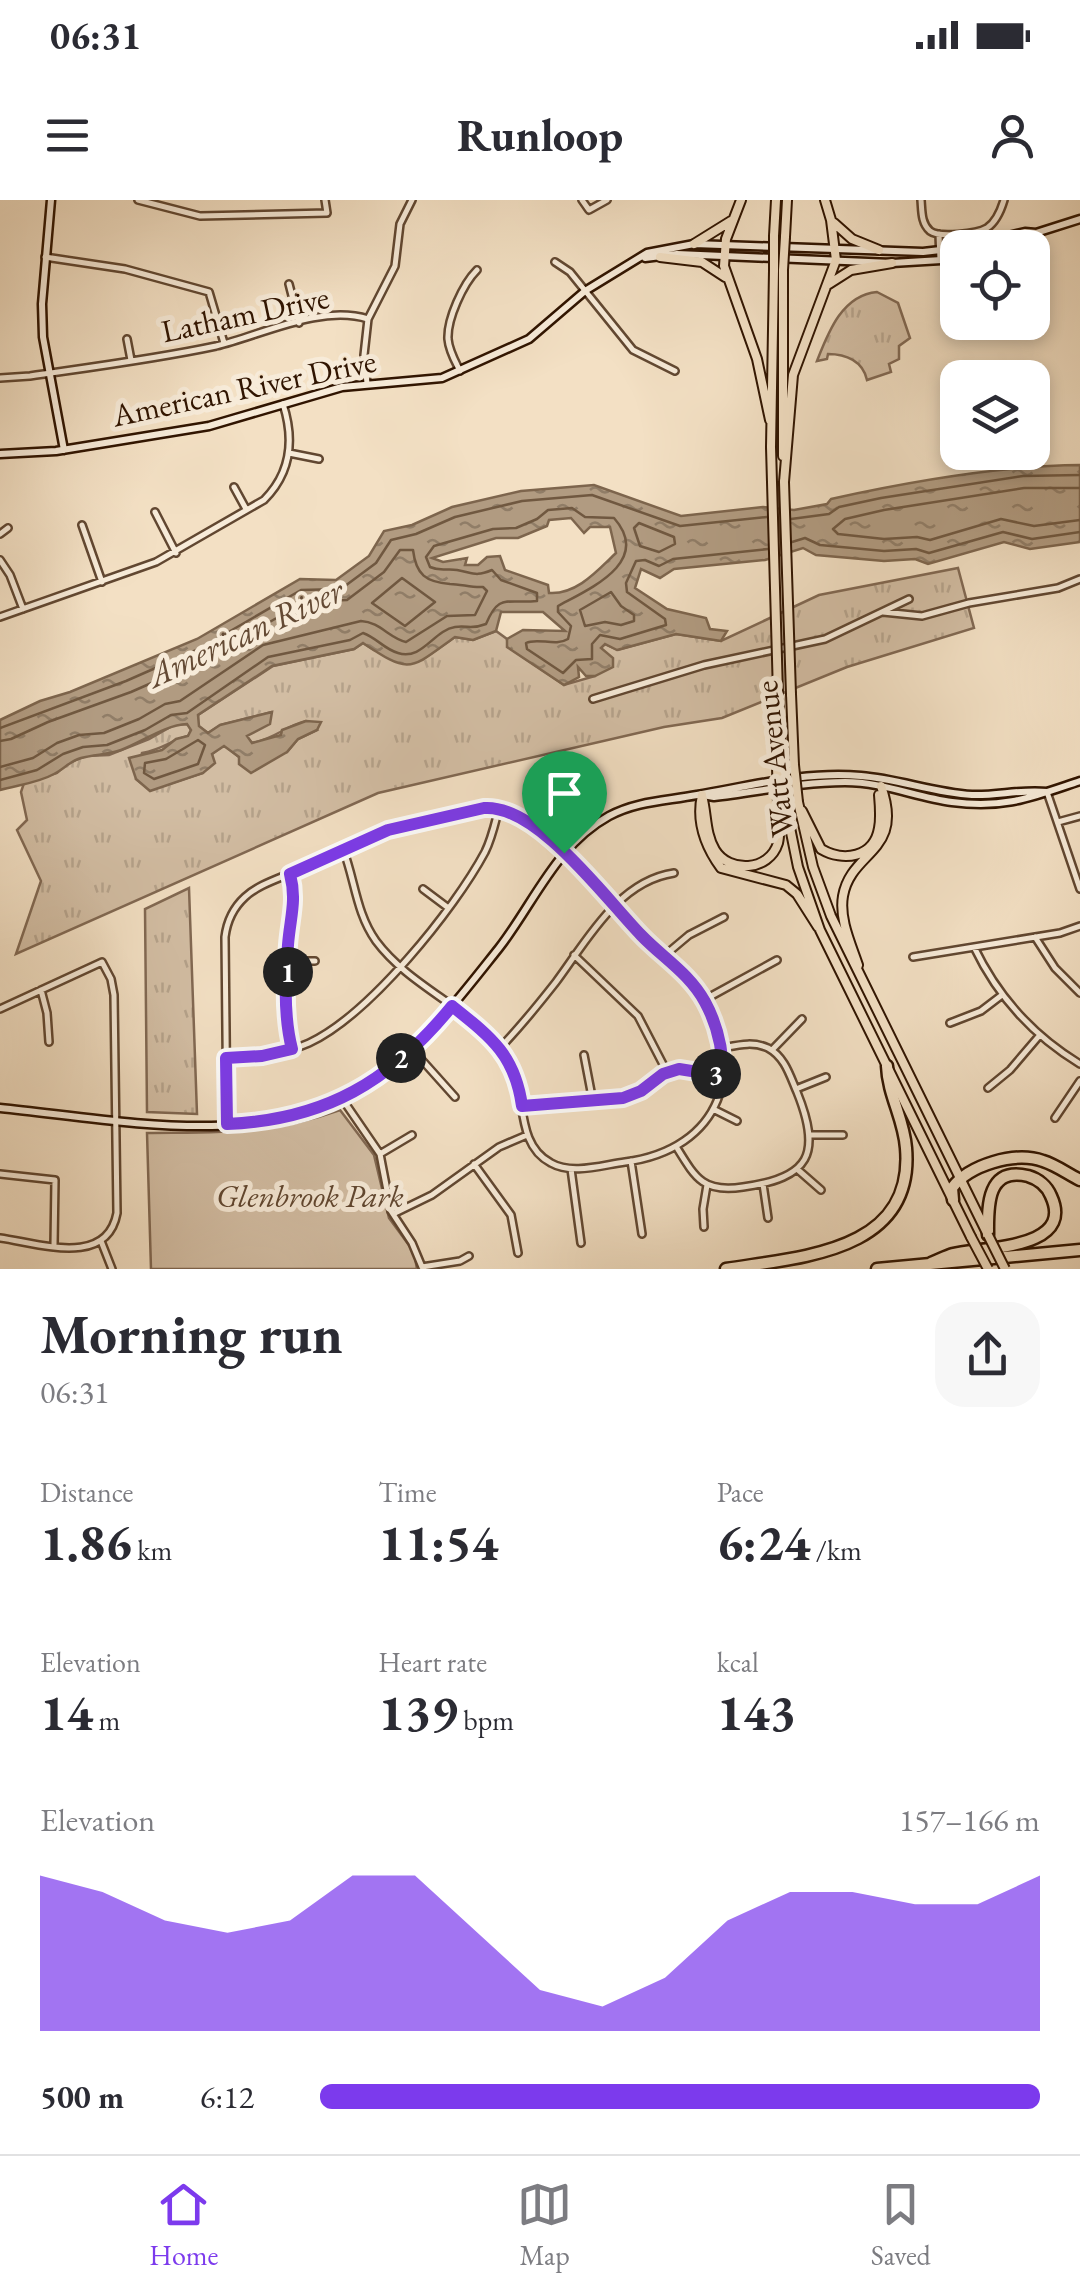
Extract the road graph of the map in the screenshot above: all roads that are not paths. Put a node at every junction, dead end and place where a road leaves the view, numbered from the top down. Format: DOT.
graph roads {
  1 [pos="50,200"];
  2 [pos="141,200"];
  3 [pos="325,200"];
  4 [pos="412,200"];
  5 [pos="582,200"];
  6 [pos="607,200"];
  7 [pos="741,200"];
  8 [pos="776,200"];
  9 [pos="787,200"];
  10 [pos="825,200"];
  11 [pos="921,200"];
  12 [pos="1004,200"];
  13 [pos="734,218"];
  14 [pos="1080,219"];
  15 [pos="832,220"];
  16 [pos="1045,230"];
  17 [pos="939,234"];
  18 [pos="694,244"];
  19 [pos="726,245"];
  20 [pos="836,248"];
  21 [pos="879,250"];
  22 [pos="940,250"];
  23 [pos="724,256"];
  24 [pos="46,257"];
  25 [pos="660,257"];
  26 [pos="644,258"];
  27 [pos="836,260"];
  28 [pos="940,260"];
  29 [pos="556,262"];
  30 [pos="892,263"];
  31 [pos="477,270"];
  32 [pos="778,270"];
  33 [pos="728,280"];
  34 [pos="289,284"];
  35 [pos="826,286"];
  36 [pos="585,290"];
  37 [pos="368,320"];
  38 [pos="299,323"];
  39 [pos="127,339"];
  40 [pos="224,344"];
  41 [pos="130,360"];
  42 [pos="460,371"];
  43 [pos="675,371"];
  44 [pos="49,374"];
  45 [pos="0,378"];
  46 [pos="367,383"];
  47 [pos="283,404"];
  48 [pos="770,420"];
  49 [pos="785,446"];
  50 [pos="64,450"];
  51 [pos="0,454"];
  52 [pos="289,454"];
  53 [pos="319,459"];
  54 [pos="234,487"];
  55 [pos="246,510"];
  56 [pos="155,512"];
  57 [pos="82,524"];
  58 [pos="8,528"];
  59 [pos="0,534"];
  60 [pos="176,553"];
  61 [pos="0,560"];
  62 [pos="1080,580"];
  63 [pos="102,582"];
  64 [pos="908,599"];
  65 [pos="23,609"];
  66 [pos="881,612"];
  67 [pos="0,617"];
  68 [pos="594,699"];
  69 [pos="1080,782"];
  70 [pos="881,786"];
  71 [pos="1047,792"];
  72 [pos="1000,794"];
  73 [pos="702,795"];
  74 [pos="798,802"];
  75 [pos="782,803"];
  76 [pos="966,803"];
  77 [pos="500,808"];
  78 [pos="1080,816"];
  79 [pos="1058,822"];
  80 [pos="343,849"];
  81 [pos="564,853"];
  82 [pos="1080,863"];
  83 [pos="1072,866"];
  84 [pos="674,873"];
  85 [pos="290,874"];
  86 [pos="423,888"];
  87 [pos="1080,889"];
  88 [pos="616,906"];
  89 [pos="447,907"];
  90 [pos="724,917"];
  91 [pos="1080,926"];
  92 [pos="820,930"];
  93 [pos="1035,937"];
  94 [pos="974,947"];
  95 [pos="574,955"];
  96 [pos="664,956"];
  97 [pos="913,957"];
  98 [pos="777,960"];
  99 [pos="288,961"];
  100 [pos="314,961"];
  101 [pos="400,966"];
  102 [pos="862,978"];
  103 [pos="41,990"];
  104 [pos="1080,993"];
  105 [pos="1002,996"];
  106 [pos="704,1000"];
  107 [pos="452,1006"];
  108 [pos="0,1009"];
  109 [pos="802,1018"];
  110 [pos="950,1023"];
  111 [pos="1040,1036"];
  112 [pos="49,1042"];
  113 [pos="500,1048"];
  114 [pos="721,1048"];
  115 [pos="292,1049"];
  116 [pos="412,1049"];
  117 [pos="772,1050"];
  118 [pos="584,1055"];
  119 [pos="226,1058"];
  120 [pos="1080,1064"];
  121 [pos="888,1066"];
  122 [pos="667,1072"];
  123 [pos="723,1076"];
  124 [pos="826,1077"];
  125 [pos="1080,1080"];
  126 [pos="988,1088"];
  127 [pos="796,1090"];
  128 [pos="455,1097"];
  129 [pos="343,1100"];
  130 [pos="593,1102"];
  131 [pos="522,1106"];
  132 [pos="0,1108"];
  133 [pos="713,1109"];
  134 [pos="1055,1118"];
  135 [pos="116,1120"];
  136 [pos="737,1122"];
  137 [pos="227,1124"];
  138 [pos="412,1135"];
  139 [pos="528,1135"];
  140 [pos="810,1135"];
  141 [pos="843,1135"];
  142 [pos="677,1148"];
  143 [pos="380,1154"];
  144 [pos="631,1161"];
  145 [pos="474,1164"];
  146 [pos="571,1168"];
  147 [pos="797,1168"];
  148 [pos="0,1174"];
  149 [pos="959,1179"];
  150 [pos="1080,1180"];
  151 [pos="763,1184"];
  152 [pos="706,1185"];
  153 [pos="821,1190"];
  154 [pos="952,1200"];
  155 [pos="392,1214"];
  156 [pos="768,1218"];
  157 [pos="704,1227"];
  158 [pos="642,1234"];
  159 [pos="988,1235"];
  160 [pos="2,1238"];
  161 [pos="102,1242"];
  162 [pos="580,1243"];
  163 [pos="54,1245"];
  164 [pos="0,1247"];
  165 [pos="1080,1250"];
  166 [pos="518,1254"];
  167 [pos="469,1256"];
  168 [pos="932,1263"];
  169 [pos="422,1267"];
  170 [pos="112,1269"];
  171 [pos="726,1269"];
  172 [pos="878,1269"];
  173 [pos="988,1269"];
  174 [pos="1005,1269"];
  1 -- 24 [label="street"];
  2 -- 3 [label="street"];
  4 -- 37 [label="street"];
  5 -- 6 [label="street"];
  7 -- 13 [label="main road"];
  8 -- 32 [label="main road, Watt Avenue, bridge"];
  9 -- 32 [label="main road, Watt Avenue, bridge"];
  10 -- 15 [label="main road"];
  11 -- 17 [label="street"];
  12 -- 17 [label="street"];
  13 -- 18 [label="main road"];
  13 -- 19 [label="main road"];
  14 -- 16 [label="street, American River Drive"];
  15 -- 20 [label="main road"];
  15 -- 21 [label="main road"];
  17 -- 22 [label="street"];
  18 -- 19 [label="street, American River Drive"];
  18 -- 26 [label="street, American River Drive"];
  19 -- 20 [label="street, American River Drive"];
  19 -- 23 [label="main road"];
  20 -- 21 [label="street, American River Drive"];
  20 -- 27 [label="main road"];
  21 -- 22 [label="street, American River Drive"];
  23 -- 25 [label="street, American River Drive"];
  23 -- 27 [label="street, American River Drive"];
  23 -- 33 [label="main road"];
  24 -- 40 [label="street"];
  24 -- 44 [label="street"];
  25 -- 26 [label="street, American River Drive"];
  25 -- 33 [label="main road"];
  26 -- 36 [label="street, American River Drive"];
  27 -- 30 [label="street, American River Drive"];
  27 -- 35 [label="main road"];
  28 -- 30 [label="street, American River Drive"];
  29 -- 36 [label="street"];
  30 -- 35 [label="main road"];
  31 -- 42 [label="street"];
  32 -- 48 [label="main road, Watt Avenue"];
  32 -- 49 [label="main road, Watt Avenue"];
  33 -- 48 [label="main road"];
  34 -- 38 [label="street"];
  35 -- 49 [label="main road"];
  36 -- 42 [label="street, American River Drive"];
  36 -- 43 [label="street"];
  37 -- 38 [label="street, Latham Drive"];
  37 -- 46 [label="street"];
  38 -- 40 [label="street, Latham Drive"];
  39 -- 41 [label="street, Latham Drive"];
  40 -- 41 [label="street, Latham Drive"];
  41 -- 44 [label="street, Latham Drive"];
  42 -- 46 [label="street, American River Drive"];
  44 -- 45 [label="street, Latham Drive"];
  44 -- 50 [label="street"];
  46 -- 47 [label="street, American River Drive"];
  47 -- 50 [label="street, American River Drive"];
  47 -- 52 [label="street"];
  48 -- 75 [label="main road, Watt Avenue, bridge"];
  49 -- 74 [label="main road, Watt Avenue, bridge"];
  50 -- 51 [label="street, American River Drive"];
  52 -- 53 [label="street"];
  52 -- 55 [label="street"];
  54 -- 55 [label="street"];
  55 -- 60 [label="street"];
  56 -- 60 [label="street"];
  57 -- 63 [label="street"];
  58 -- 59 [label="street"];
  60 -- 63 [label="street"];
  61 -- 65 [label="street"];
  62 -- 66 [label="street"];
  63 -- 65 [label="street"];
  64 -- 66 [label="street"];
  65 -- 67 [label="street"];
  66 -- 68 [label="street"];
  69 -- 71 [label="street"];
  70 -- 73 [label="street"];
  70 -- 74 [label="main road"];
  70 -- 76 [label="street"];
  70 -- 102 [label="main road"];
  71 -- 72 [label="street"];
  71 -- 76 [label="street"];
  71 -- 79 [label="street"];
  72 -- 73 [label="street"];
  72 -- 76 [label="street"];
  73 -- 75 [label="main road"];
  73 -- 81 [label="street"];
  73 -- 92 [label="main road"];
  74 -- 102 [label="main road, Watt Avenue"];
  75 -- 92 [label="main road, Watt Avenue"];
  77 -- 80 [label="street"];
  77 -- 81 [label="street"];
  77 -- 89 [label="street"];
  78 -- 79 [label="street"];
  79 -- 83 [label="street"];
  80 -- 85 [label="street"];
  80 -- 101 [label="street"];
  81 -- 88 [label="street"];
  81 -- 107 [label="street"];
  82 -- 83 [label="street"];
  83 -- 87 [label="street"];
  84 -- 88 [label="street"];
  85 -- 99 [label="street"];
  85 -- 119 [label="street"];
  86 -- 89 [label="street"];
  88 -- 95 [label="street"];
  88 -- 96 [label="street"];
  89 -- 101 [label="street"];
  90 -- 96 [label="street"];
  91 -- 93 [label="street"];
  92 -- 121 [label="main road, Watt Avenue"];
  93 -- 94 [label="street"];
  93 -- 104 [label="street"];
  94 -- 97 [label="street"];
  94 -- 105 [label="street"];
  95 -- 113 [label="street"];
  95 -- 122 [label="street"];
  96 -- 106 [label="street"];
  98 -- 106 [label="street"];
  99 -- 100 [label="street"];
  99 -- 115 [label="street"];
  101 -- 107 [label="street"];
  101 -- 115 [label="street"];
  102 -- 149 [label="main road, Watt Avenue"];
  103 -- 108 [label="street"];
  103 -- 112 [label="street"];
  103 -- 135 [label="street"];
  105 -- 110 [label="street"];
  105 -- 111 [label="street"];
  106 -- 114 [label="street"];
  107 -- 113 [label="street"];
  107 -- 116 [label="street"];
  109 -- 117 [label="street"];
  111 -- 120 [label="street"];
  111 -- 126 [label="street"];
  113 -- 131 [label="street"];
  114 -- 117 [label="street"];
  114 -- 123 [label="street"];
  115 -- 119 [label="street"];
  116 -- 128 [label="street"];
  116 -- 129 [label="street"];
  117 -- 127 [label="street"];
  118 -- 130 [label="street"];
  119 -- 137 [label="street"];
  121 -- 154 [label="main road, Watt Avenue"];
  121 -- 171 [label="highway"];
  122 -- 123 [label="street"];
  122 -- 130 [label="street"];
  123 -- 133 [label="street"];
  124 -- 127 [label="street"];
  125 -- 134 [label="street"];
  127 -- 140 [label="street"];
  129 -- 137 [label="street"];
  129 -- 143 [label="street"];
  130 -- 131 [label="street"];
  131 -- 139 [label="street"];
  132 -- 135 [label="street"];
  133 -- 136 [label="street"];
  133 -- 142 [label="street"];
  135 -- 137 [label="street"];
  135 -- 161 [label="street"];
  138 -- 143 [label="street"];
  139 -- 145 [label="street"];
  139 -- 146 [label="street"];
  140 -- 141 [label="street"];
  140 -- 147 [label="street"];
  142 -- 144 [label="street"];
  142 -- 152 [label="street"];
  143 -- 155 [label="street"];
  144 -- 146 [label="street"];
  144 -- 158 [label="street"];
  145 -- 155 [label="street"];
  145 -- 166 [label="street"];
  146 -- 162 [label="street"];
  147 -- 151 [label="street"];
  147 -- 153 [label="street"];
  148 -- 163 [label="street"];
  149 -- 150 [label="highway"];
  149 -- 154 [label="highway"];
  149 -- 159 [label="main road, Watt Avenue"];
  151 -- 152 [label="street"];
  151 -- 156 [label="street"];
  152 -- 157 [label="street"];
  154 -- 173 [label="main road, Watt Avenue, bridge"];
  155 -- 169 [label="street"];
  159 -- 168 [label="highway"];
  159 -- 174 [label="main road, Watt Avenue, bridge"];
  160 -- 163 [label="street"];
  160 -- 164 [label="street"];
  161 -- 163 [label="street"];
  161 -- 170 [label="street"];
  165 -- 168 [label="highway"];
  167 -- 169 [label="street"];
  168 -- 172 [label="highway"];
}
